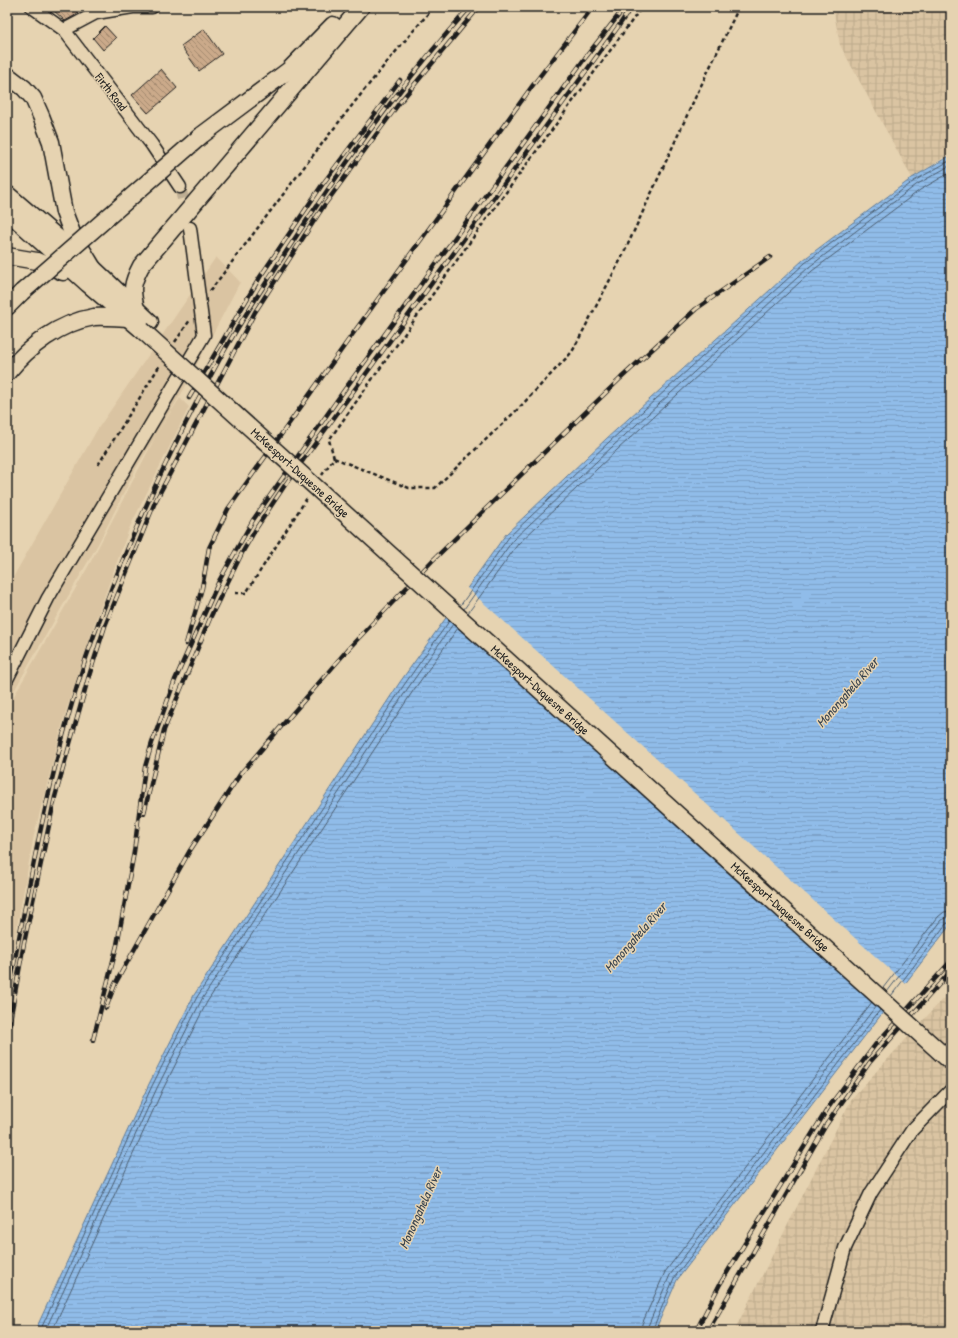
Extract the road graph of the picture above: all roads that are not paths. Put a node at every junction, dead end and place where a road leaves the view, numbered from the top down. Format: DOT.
graph roads {
  1 [pos="32,7"];
  2 [pos="152,7"];
  3 [pos="351,7"];
  4 [pos="361,7"];
  5 [pos="64,30"];
  6 [pos="7,75"];
  7 [pos="180,187"];
  8 [pos="7,194"];
  9 [pos="7,211"];
  10 [pos="190,228"];
  11 [pos="7,256"];
  12 [pos="93,268"];
  13 [pos="88,284"];
  14 [pos="7,307"];
  15 [pos="132,314"];
  16 [pos="146,326"];
  17 [pos="7,373"];
  18 [pos="7,679"];
  19 [pos="951,1047"];
  20 [pos="951,1062"];
  21 [pos="951,1090"];
  22 [pos="822,1331"];
  1 -- 5 [label="street, Firth Road"];
  2 -- 5 [label="street"];
  3 -- 14 [label="main road, bridge"];
  4 -- 15 [label="main road"];
  5 -- 7 [label="street, Firth Road"];
  6 -- 12 [label="main road"];
  8 -- 12 [label="main road"];
  9 -- 13 [label="main road"];
  10 -- 18 [label="street"];
  11 -- 13 [label="main road"];
  12 -- 15 [label="main road"];
  13 -- 15 [label="main road"];
  15 -- 16 [label="main road, McKeesport-Duquesne Bridge"];
  15 -- 17 [label="main road"];
  16 -- 19 [label="main road, McKeesport-Duquesne Bridge"];
  16 -- 20 [label="main road, McKeesport-Duquesne Bridge, bridge"];
  21 -- 22 [label="street"];
}
